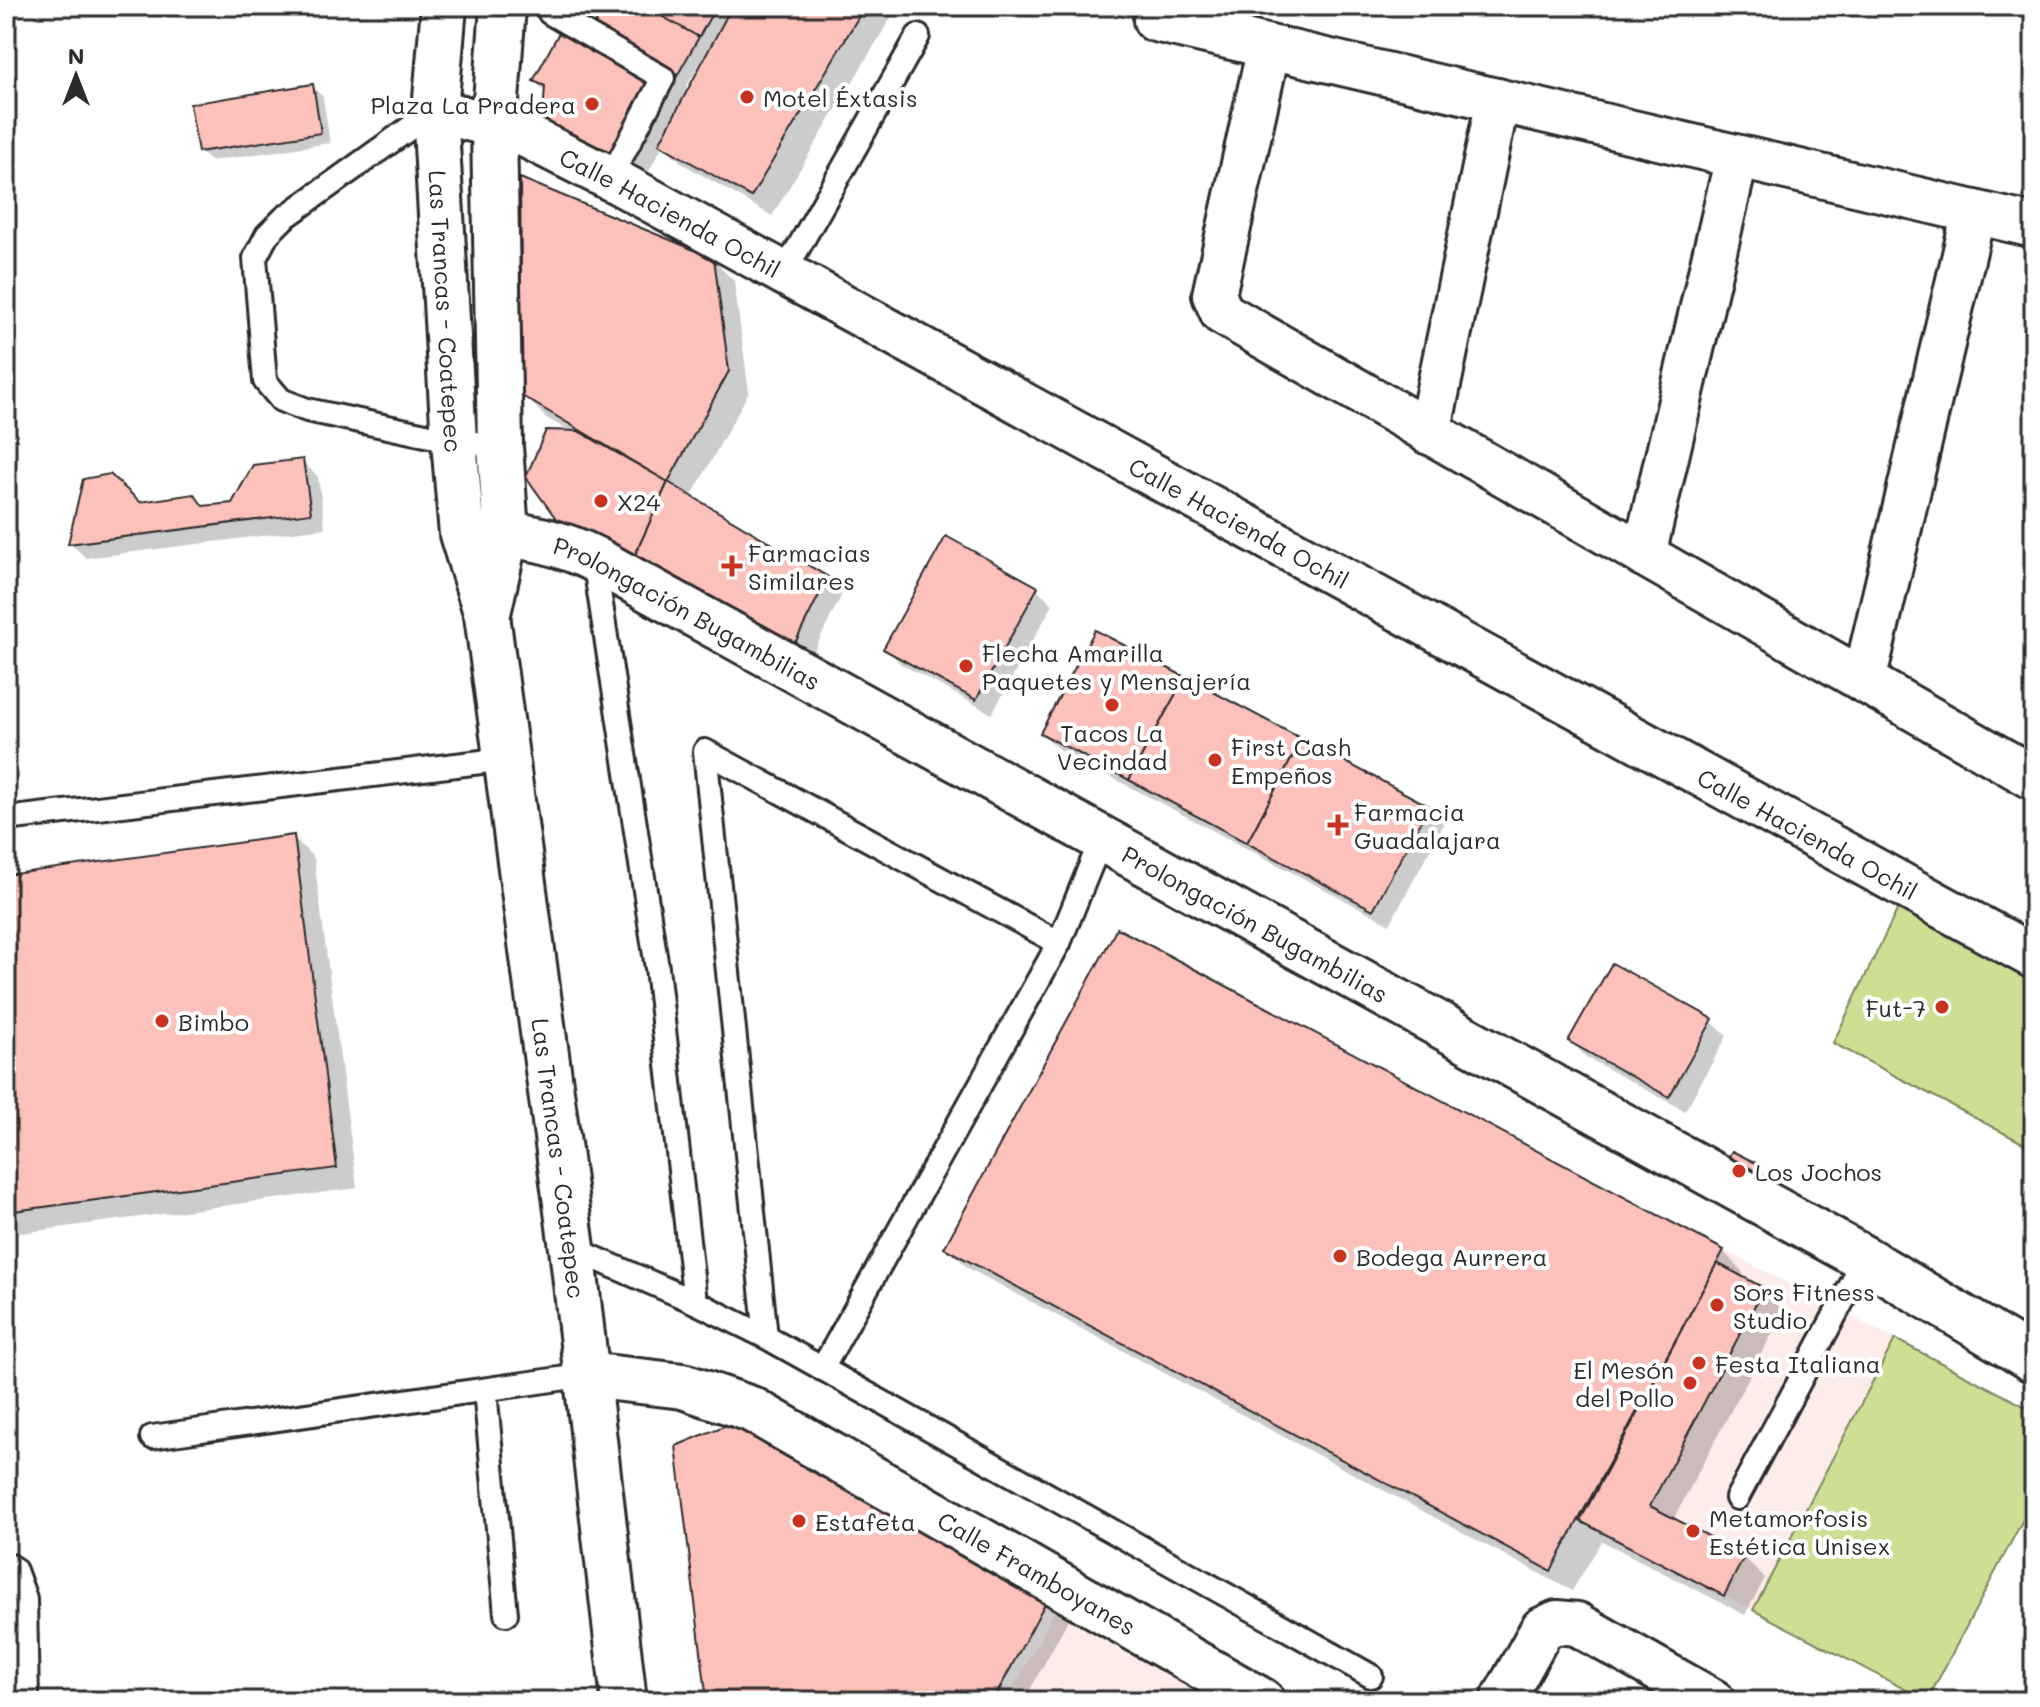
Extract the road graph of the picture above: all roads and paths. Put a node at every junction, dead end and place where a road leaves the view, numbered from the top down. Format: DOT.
graph roads {
  1 [pos="444,6"];
  2 [pos="503,6"];
  3 [pos="550,6"];
  4 [pos="1155,20"];
  5 [pos="918,36"];
  6 [pos="1269,47"];
  7 [pos="1498,100"];
  8 [pos="435,110"];
  9 [pos="495,115"];
  10 [pos="1737,157"];
  11 [pos="1974,212"];
  12 [pos="2034,226"];
  13 [pos="784,273"];
  14 [pos="1429,433"];
  15 [pos="454,441"];
  16 [pos="500,446"];
  17 [pos="506,533"];
  18 [pos="462,534"];
  19 [pos="1644,555"];
  20 [pos="594,559"];
  21 [pos="487,615"];
  22 [pos="1864,681"];
  23 [pos="506,759"];
  24 [pos="2034,778"];
  25 [pos="6,819"];
  26 [pos="1101,840"];
  27 [pos="1059,943"];
  28 [pos="2034,957"];
  29 [pos="572,1248"];
  30 [pos="1865,1259"];
  31 [pos="695,1302"];
  32 [pos="766,1337"];
  33 [pos="2034,1360"];
  34 [pos="822,1369"];
  35 [pos="587,1375"];
  36 [pos="485,1390"];
  37 [pos="152,1437"];
  38 [pos="1737,1498"];
  39 [pos="6,1575"];
  40 [pos="506,1614"];
  41 [pos="1371,1676"];
  42 [pos="17,1701"];
  43 [pos="624,1701"];
  44 [pos="1262,1701"];
  45 [pos="1502,1701"];
  46 [pos="1713,1701"];
  1 -- 8 [label="street, Las Trancas - Coatepec"];
  2 -- 9 [label="street, Las Trancas - Coatepec"];
  3 -- 9 [label="lane"];
  4 -- 6 [label="street"];
  5 -- 13 [label="lane"];
  6 -- 7 [label="street"];
  6 -- 14 [label="street"];
  7 -- 10 [label="street"];
  7 -- 14 [label="street"];
  8 -- 9 [label="street, Calle Hacienda Ochil"];
  8 -- 15 [label="street, Las Trancas - Coatepec"];
  8 -- 15 [label="lane"];
  9 -- 13 [label="street, Calle Hacienda Ochil"];
  9 -- 16 [label="street, Las Trancas - Coatepec"];
  10 -- 11 [label="street"];
  10 -- 19 [label="street"];
  11 -- 12 [label="street"];
  11 -- 22 [label="street"];
  13 -- 28 [label="street, Calle Hacienda Ochil"];
  14 -- 19 [label="street"];
  15 -- 16 [label="lane"];
  15 -- 18 [label="street, Las Trancas - Coatepec"];
  16 -- 17 [label="street, Las Trancas - Coatepec"];
  17 -- 18 [label="street, Prolongación Bugambilias"];
  17 -- 20 [label="street, Prolongación Bugambilias"];
  17 -- 21 [label="street, Las Trancas - Coatepec"];
  18 -- 21 [label="street, Las Trancas - Coatepec"];
  19 -- 22 [label="street"];
  20 -- 26 [label="street, Prolongación Bugambilias"];
  20 -- 31 [label="lane"];
  21 -- 23 [label="street, Las Trancas - Coatepec"];
  22 -- 24 [label="street"];
  23 -- 25 [label="lane"];
  23 -- 29 [label="street, Las Trancas - Coatepec"];
  26 -- 27 [label="lane"];
  26 -- 30 [label="street, Prolongación Bugambilias"];
  27 -- 32 [label="lane"];
  27 -- 34 [label="lane"];
  29 -- 31 [label="lane"];
  29 -- 35 [label="street, Las Trancas - Coatepec"];
  30 -- 33 [label="street, Prolongación Bugambilias"];
  30 -- 38 [label="lane"];
  31 -- 32 [label="lane"];
  32 -- 34 [label="lane"];
  34 -- 41 [label="lane"];
  35 -- 36 [label="lane"];
  35 -- 43 [label="street, Las Trancas - Coatepec"];
  35 -- 44 [label="street, Calle Framboyanes"];
  36 -- 37 [label="lane"];
  36 -- 40 [label="lane"];
  39 -- 42 [label="street"];
  45 -- 46 [label="street"];
}
